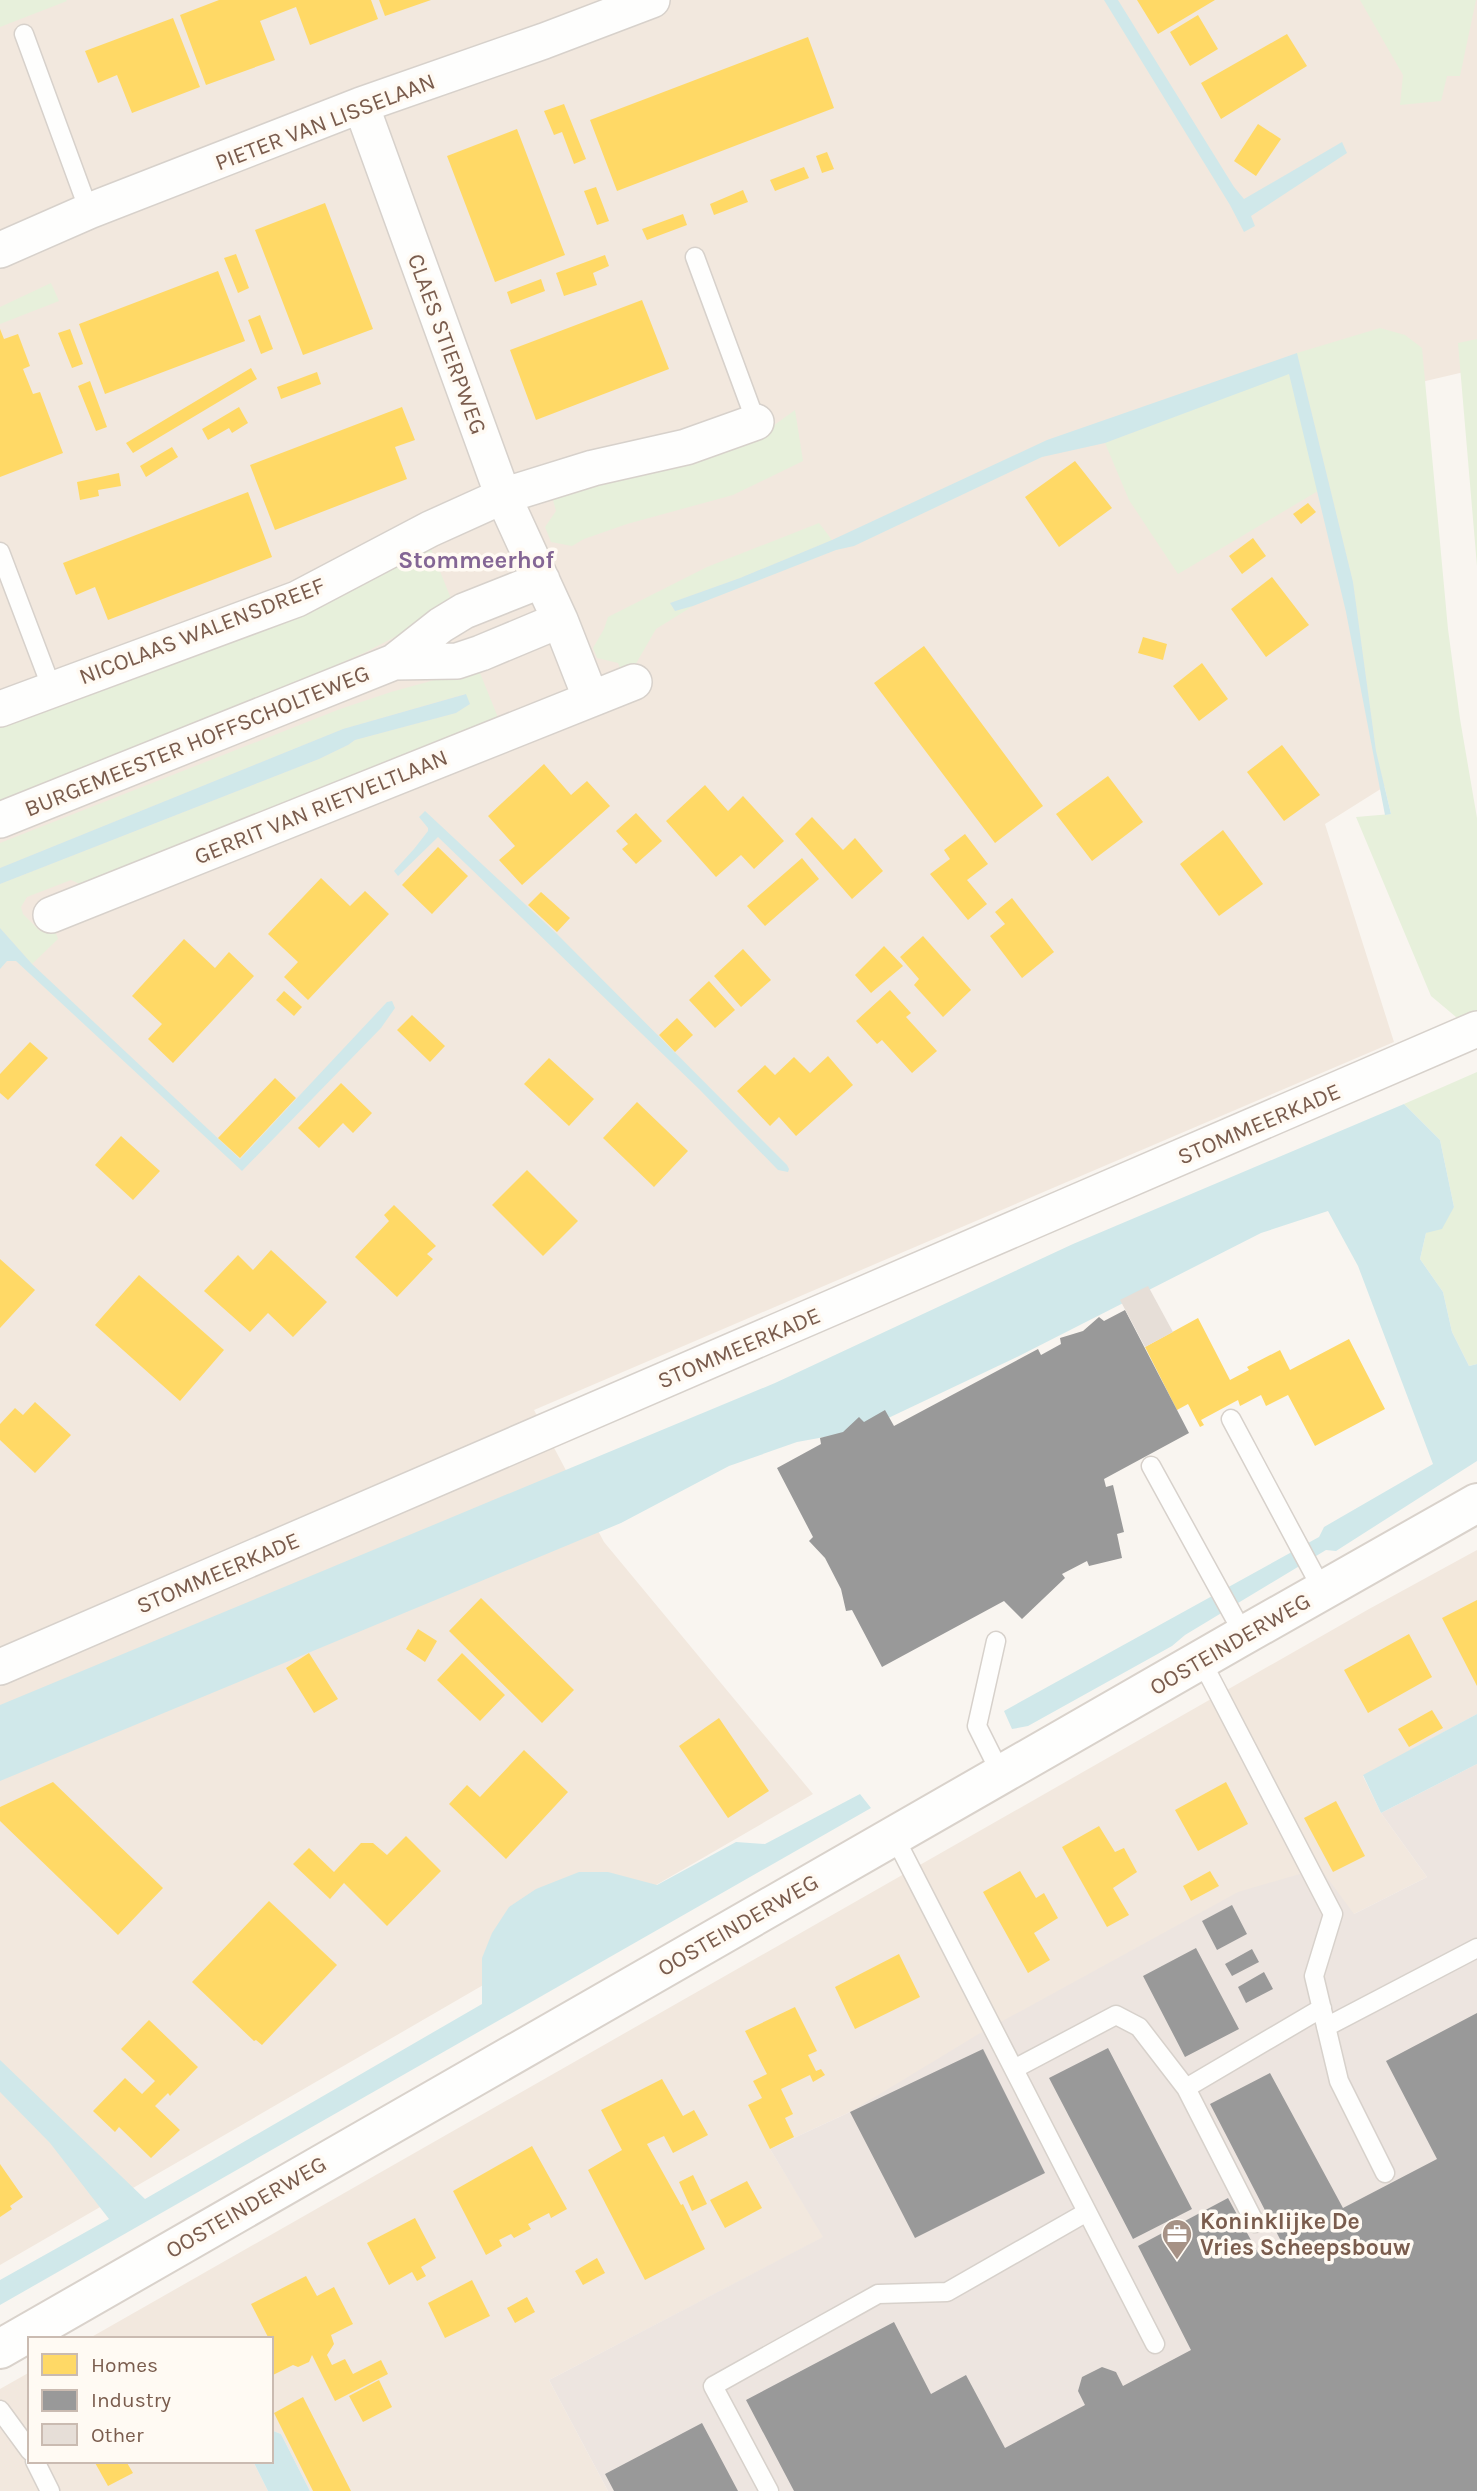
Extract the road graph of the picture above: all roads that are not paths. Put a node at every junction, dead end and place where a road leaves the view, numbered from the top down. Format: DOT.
graph roads {
  1 [pos="652,0"];
  2 [pos="24,34"];
  3 [pos="361,105"];
  4 [pos="89,211"];
  5 [pos="0,250"];
  6 [pos="695,257"];
  7 [pos="756,422"];
  8 [pos="503,496"];
  9 [pos="0,552"];
  10 [pos="542,580"];
  11 [pos="560,620"];
  12 [pos="394,662"];
  13 [pos="634,682"];
  14 [pos="52,689"];
  15 [pos="590,699"];
  16 [pos="0,709"];
  17 [pos="0,820"];
  18 [pos="51,915"];
  19 [pos="1477,1030"];
  20 [pos="1231,1419"];
  21 [pos="1151,1466"];
  22 [pos="1477,1503"];
  23 [pos="1323,1591"];
  24 [pos="1244,1635"];
  25 [pos="996,1641"];
  26 [pos="1201,1660"];
  27 [pos="0,1667"];
  28 [pos="1002,1774"];
  29 [pos="894,1836"];
  30 [pos="1477,1948"];
  31 [pos="1322,2008"];
  32 [pos="1326,2027"];
  33 [pos="1014,2069"];
  34 [pos="1186,2088"];
  35 [pos="1385,2173"];
  36 [pos="1087,2212"];
  37 [pos="1255,2223"];
  38 [pos="1155,2344"];
  39 [pos="0,2349"];
  40 [pos="0,2410"];
  41 [pos="28,2448"];
  42 [pos="36,2463"];
  43 [pos="50,2491"];
  44 [pos="769,2491"];
  1 -- 3 [label="street, PIETER VAN LISSELAAN"];
  2 -- 4 [label="lane"];
  3 -- 4 [label="street, PIETER VAN LISSELAAN"];
  3 -- 8 [label="street, CLAES STIERPWEG"];
  4 -- 5 [label="street, PIETER VAN LISSELAAN"];
  6 -- 7 [label="lane"];
  7 -- 8 [label="street, NICOLAAS WALENSDREEF"];
  8 -- 10 [label="street, CLAES STIERPWEG"];
  8 -- 14 [label="street, NICOLAAS WALENSDREEF"];
  9 -- 14 [label="lane"];
  10 -- 11 [label="street, CLAES STIERPWEG"];
  10 -- 12 [label="street, BURGEMEESTER HOFFSCHOLTEWEG"];
  11 -- 12 [label="street, BURGEMEESTER HOFFSCHOLTEWEG"];
  11 -- 15 [label="street"];
  12 -- 17 [label="street, BURGEMEESTER HOFFSCHOLTEWEG"];
  13 -- 15 [label="street, GERRIT VAN RIETVELTLAAN"];
  14 -- 16 [label="street, NICOLAAS WALENSDREEF"];
  15 -- 18 [label="street, GERRIT VAN RIETVELTLAAN"];
  19 -- 27 [label="street, STOMMEERKADE"];
  20 -- 23 [label="lane"];
  21 -- 24 [label="lane"];
  22 -- 23 [label="street, OOSTEINDERWEG"];
  23 -- 24 [label="street, OOSTEINDERWEG"];
  24 -- 26 [label="street, OOSTEINDERWEG"];
  25 -- 28 [label="lane"];
  26 -- 28 [label="street, OOSTEINDERWEG"];
  26 -- 31 [label="lane"];
  28 -- 29 [label="street, OOSTEINDERWEG"];
  29 -- 33 [label="lane"];
  29 -- 39 [label="street, OOSTEINDERWEG"];
  30 -- 32 [label="lane"];
  31 -- 32 [label="lane"];
  31 -- 34 [label="lane"];
  32 -- 35 [label="lane"];
  33 -- 34 [label="lane"];
  33 -- 36 [label="lane"];
  34 -- 37 [label="lane"];
  36 -- 38 [label="lane"];
  36 -- 44 [label="lane"];
  40 -- 41 [label="lane"];
  42 -- 43 [label="lane"];
}
